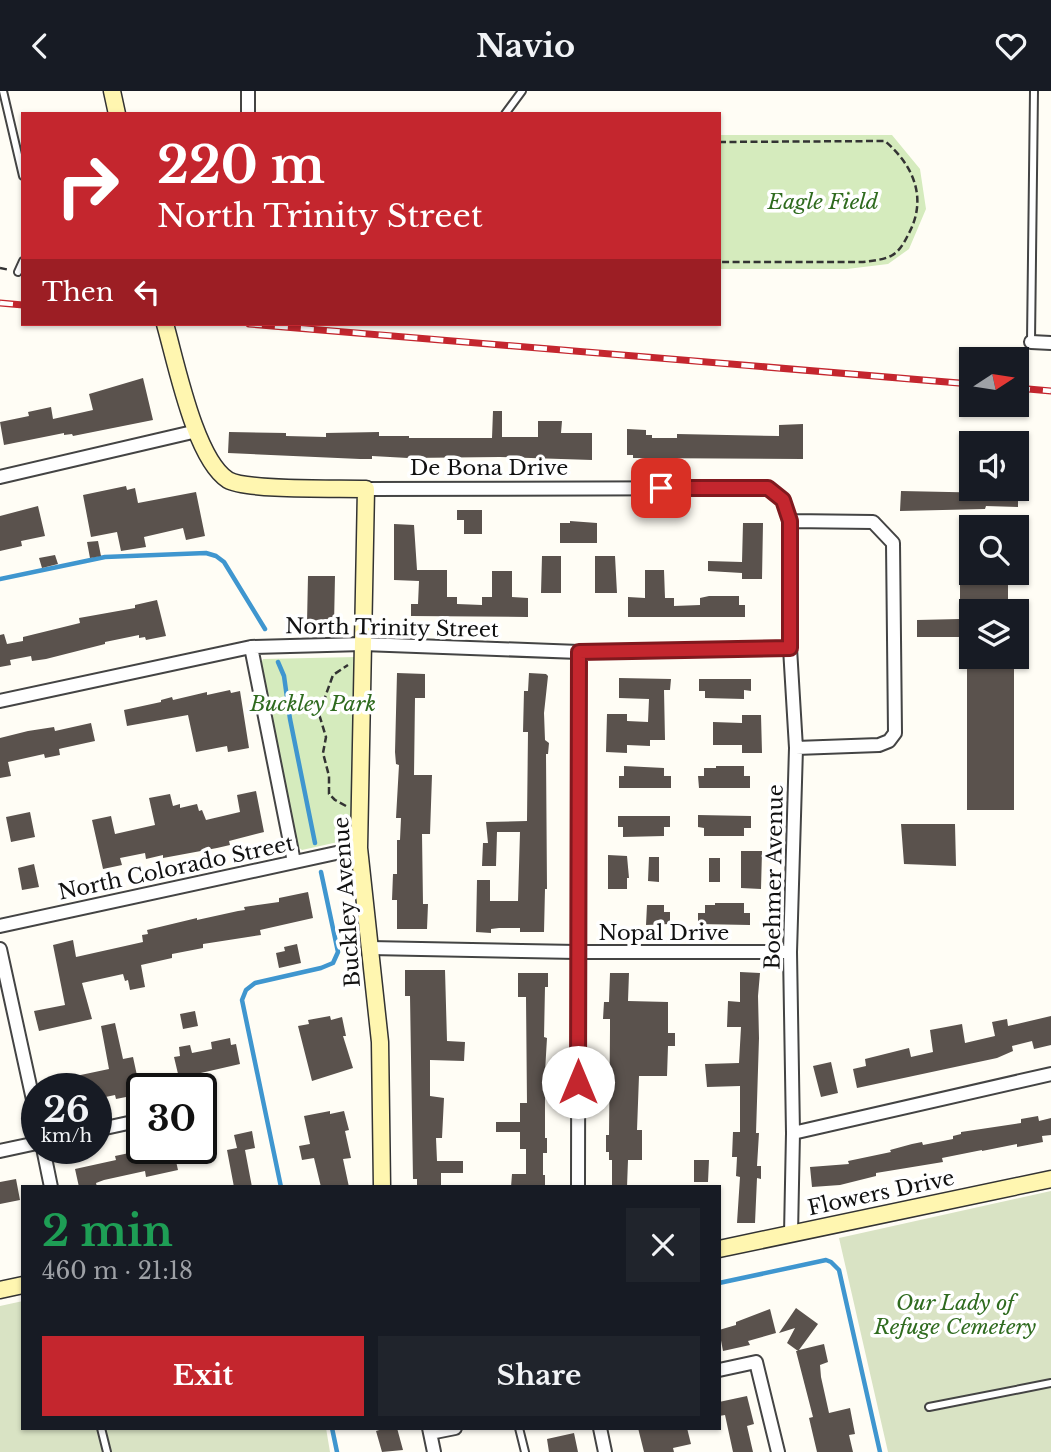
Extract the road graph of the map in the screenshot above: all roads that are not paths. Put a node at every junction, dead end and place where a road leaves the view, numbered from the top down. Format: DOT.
graph roads {
  1 [pos="3,91"];
  2 [pos="112,91"];
  3 [pos="248,91"];
  4 [pos="522,91"];
  5 [pos="1034,91"];
  6 [pos="117,112"];
  7 [pos="248,112"];
  8 [pos="506,112"];
  9 [pos="21,168"];
  10 [pos="21,265"];
  11 [pos="18,272"];
  12 [pos="166,326"];
  13 [pos="1031,342"];
  14 [pos="1051,343"];
  15 [pos="197,431"];
  16 [pos="0,477"];
  17 [pos="366,489"];
  18 [pos="790,521"];
  19 [pos="363,644"];
  20 [pos="251,647"];
  21 [pos="790,648"];
  22 [pos="579,652"];
  23 [pos="0,701"];
  24 [pos="796,748"];
  25 [pos="359,848"];
  26 [pos="294,862"];
  27 [pos="0,926"];
  28 [pos="370,948"];
  29 [pos="0,949"];
  30 [pos="578,952"];
  31 [pos="790,952"];
  32 [pos="27,1073"];
  33 [pos="1051,1074"];
  34 [pos="793,1133"];
  35 [pos="21,1146"];
  36 [pos="0,1151"];
  37 [pos="46,1164"];
  38 [pos="1051,1179"];
  39 [pos="51,1185"];
  40 [pos="382,1185"];
  41 [pos="578,1185"];
  42 [pos="791,1234"];
  43 [pos="721,1249"];
  44 [pos="21,1285"];
  45 [pos="0,1290"];
  46 [pos="721,1370"];
  47 [pos="1051,1383"];
  48 [pos="929,1407"];
  49 [pos="102,1430"];
  50 [pos="519,1430"];
  51 [pos="600,1430"];
  52 [pos="429,1431"];
  53 [pos="107,1452"];
  54 [pos="434,1452"];
  55 [pos="524,1452"];
  56 [pos="606,1452"];
  57 [pos="778,1452"];
  1 -- 9 [label="lane"];
  2 -- 6 [label="street"];
  3 -- 7 [label="street"];
  4 -- 8 [label="lane"];
  5 -- 13 [label="lane"];
  10 -- 11 [label="lane"];
  12 -- 15 [label="street, De Bona Drive"];
  13 -- 14 [label="street"];
  15 -- 16 [label="street"];
  15 -- 17 [label="street, De Bona Drive"];
  17 -- 18 [label="street, De Bona Drive"];
  17 -- 19 [label="street, Buckley Avenue"];
  18 -- 21 [label="street, Boehmer Avenue"];
  18 -- 24 [label="street"];
  19 -- 20 [label="street, North Trinity Street"];
  19 -- 22 [label="street, North Trinity Street"];
  19 -- 25 [label="street, Buckley Avenue"];
  20 -- 23 [label="street, North Trinity Street"];
  20 -- 26 [label="street"];
  21 -- 22 [label="street, North Trinity Street"];
  21 -- 24 [label="street, Boehmer Avenue"];
  22 -- 30 [label="street"];
  24 -- 31 [label="street, Boehmer Avenue"];
  25 -- 26 [label="street, North Colorado Street"];
  25 -- 28 [label="street, Buckley Avenue"];
  26 -- 27 [label="street, North Colorado Street"];
  28 -- 30 [label="street, Nopal Drive"];
  28 -- 40 [label="street, Buckley Avenue"];
  29 -- 32 [label="street"];
  30 -- 31 [label="street, Nopal Drive"];
  30 -- 41 [label="street"];
  31 -- 34 [label="street, Boehmer Avenue"];
  33 -- 34 [label="street"];
  34 -- 42 [label="street, Boehmer Avenue"];
  35 -- 36 [label="street"];
  37 -- 39 [label="street"];
  38 -- 42 [label="street, Flowers Drive"];
  42 -- 43 [label="street, Flowers Drive"];
  44 -- 45 [label="street"];
  46 -- 57 [label="street"];
  47 -- 48 [label="lane"];
  49 -- 53 [label="lane"];
  50 -- 55 [label="lane"];
  51 -- 56 [label="street"];
  52 -- 54 [label="street"];
}
